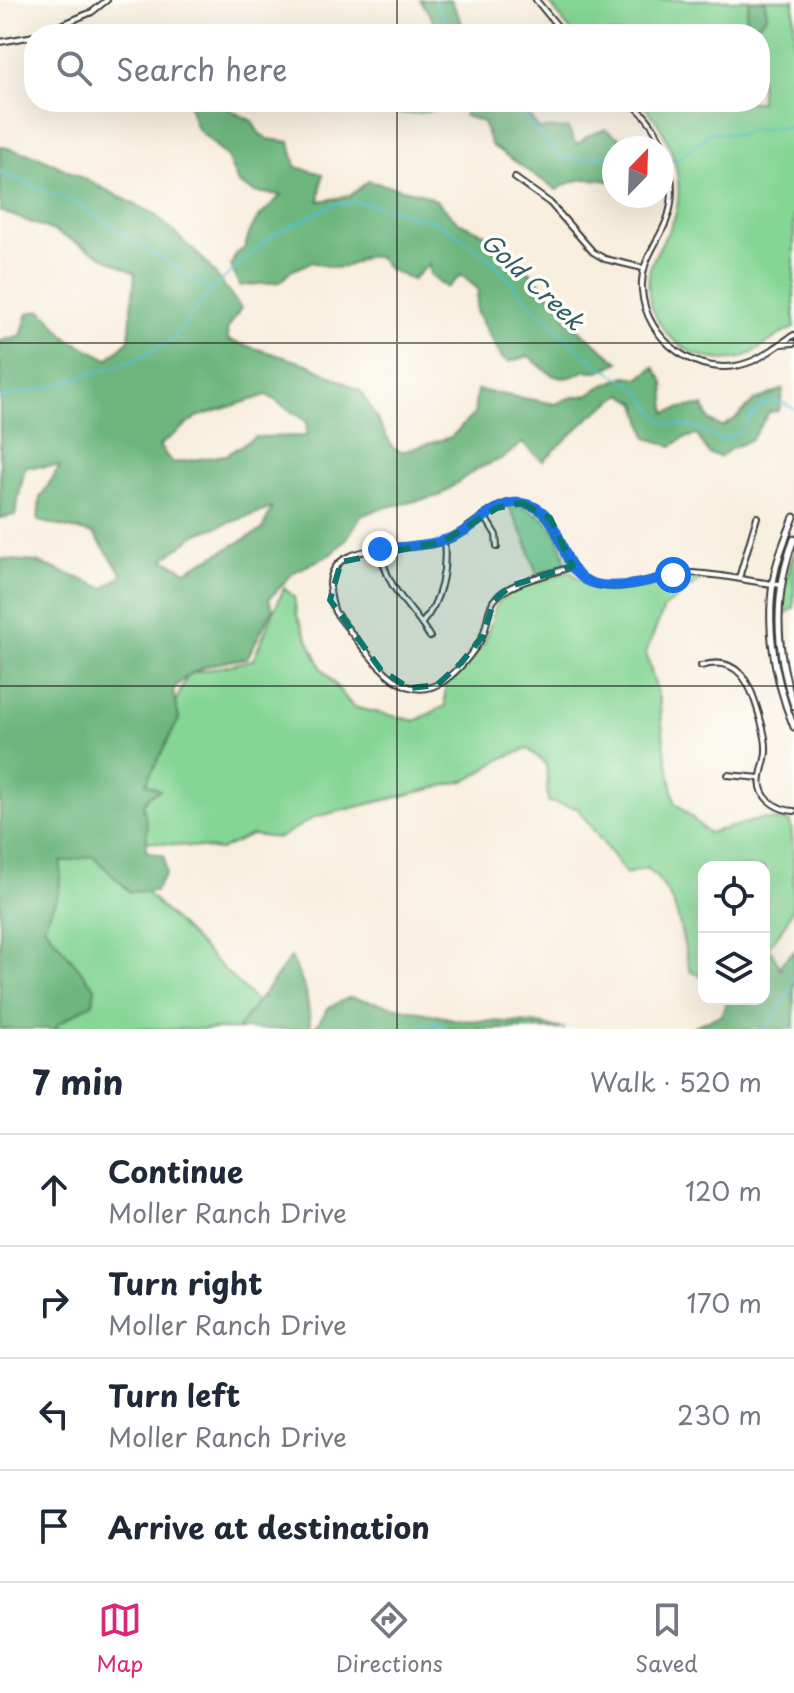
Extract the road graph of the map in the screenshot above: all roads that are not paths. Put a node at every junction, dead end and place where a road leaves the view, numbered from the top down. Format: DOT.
graph roads {
  1 [pos="107,0"];
  2 [pos="536,0"];
  3 [pos="64,24"];
  4 [pos="556,24"];
  5 [pos="24,38"];
  6 [pos="0,42"];
  7 [pos="639,112"];
  8 [pos="657,136"];
  9 [pos="515,178"];
  10 [pos="669,208"];
  11 [pos="643,268"];
  12 [pos="794,335"];
  13 [pos="794,343"];
  14 [pos="778,345"];
  15 [pos="485,517"];
  16 [pos="757,517"];
  17 [pos="794,517"];
  18 [pos="794,539"];
  19 [pos="444,541"];
  20 [pos="497,547"];
  21 [pos="380,549"];
  22 [pos="573,566"];
  23 [pos="739,578"];
  24 [pos="773,584"];
  25 [pos="781,585"];
  26 [pos="422,623"];
  27 [pos="430,637"];
  28 [pos="701,666"];
  29 [pos="794,706"];
  30 [pos="794,727"];
  31 [pos="728,775"];
  32 [pos="760,778"];
  33 [pos="794,811"];
  1 -- 3 [label="street"];
  2 -- 4 [label="street"];
  5 -- 6 [label="street"];
  7 -- 8 [label="street"];
  9 -- 11 [label="street"];
  10 -- 11 [label="street"];
  11 -- 14 [label="street"];
  12 -- 14 [label="street"];
  13 -- 14 [label="street"];
  15 -- 19 [label="street"];
  15 -- 20 [label="street"];
  15 -- 22 [label="street"];
  16 -- 23 [label="street"];
  17 -- 24 [label="main road"];
  18 -- 25 [label="main road"];
  19 -- 21 [label="street"];
  19 -- 26 [label="street"];
  21 -- 22 [label="street"];
  21 -- 26 [label="street"];
  22 -- 23 [label="street"];
  23 -- 24 [label="street"];
  24 -- 25 [label="street"];
  24 -- 30 [label="main road"];
  25 -- 29 [label="main road"];
  26 -- 27 [label="street"];
  28 -- 32 [label="street"];
  31 -- 32 [label="street"];
  32 -- 33 [label="street"];
}
